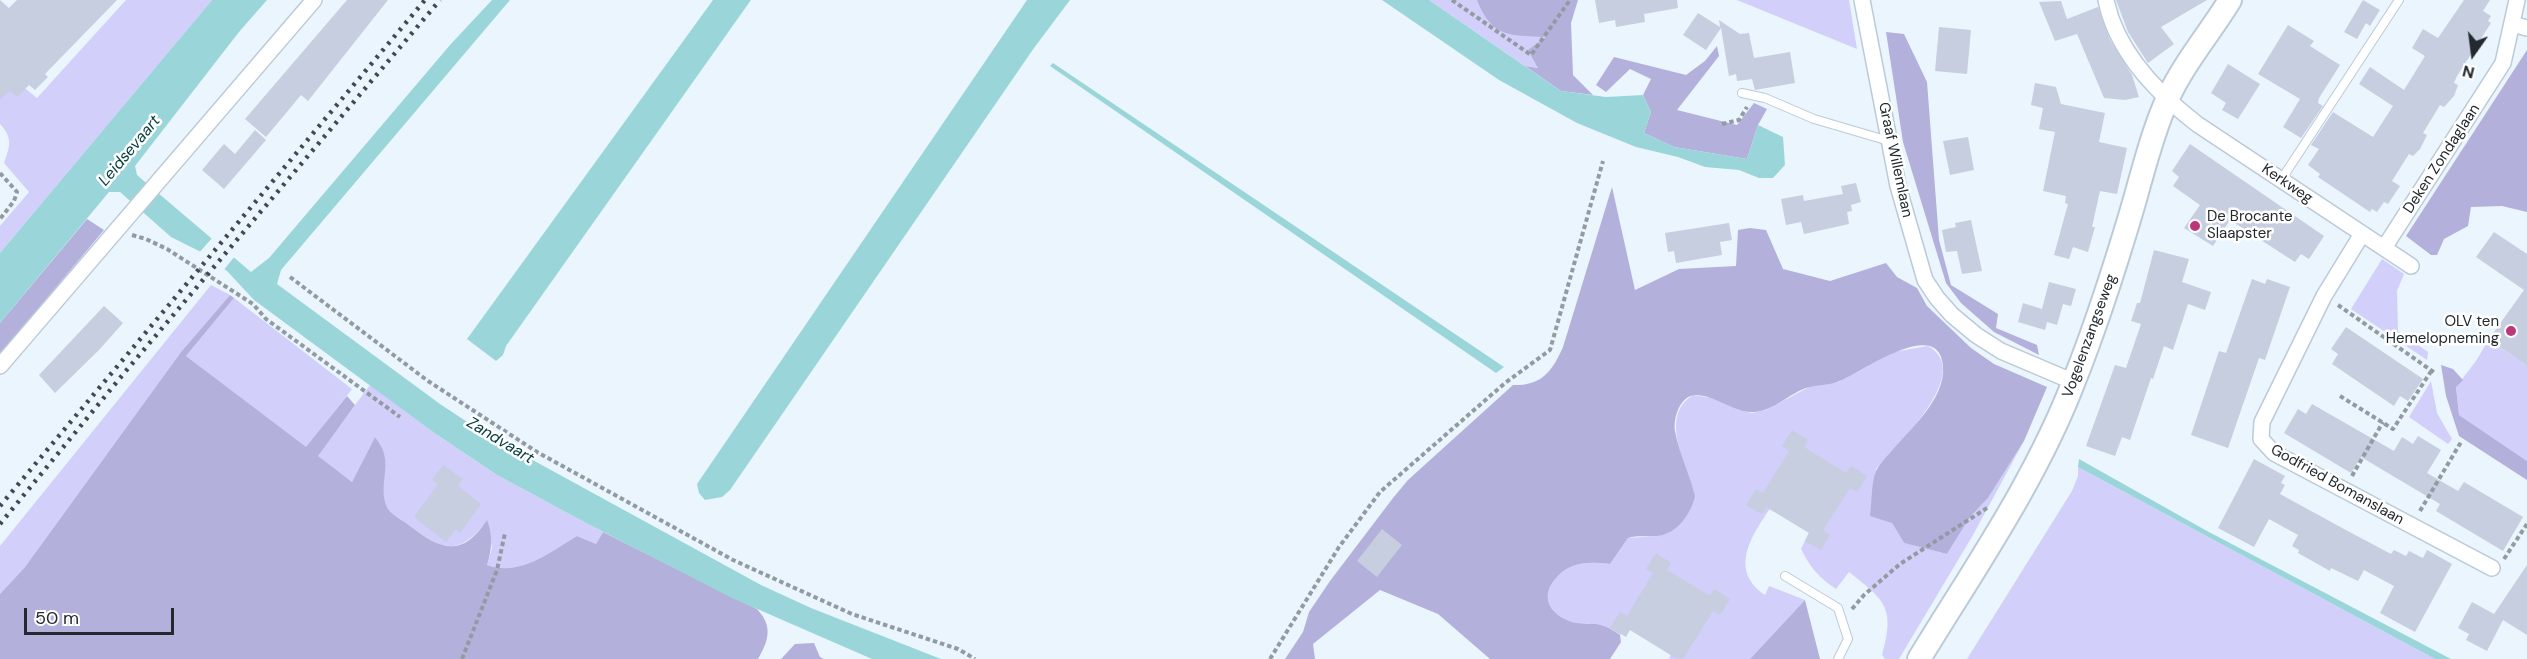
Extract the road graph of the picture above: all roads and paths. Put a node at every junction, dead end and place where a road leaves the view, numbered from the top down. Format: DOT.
graph roads {
  1 [pos="314,0"];
  2 [pos="1452,0"];
  3 [pos="1570,0"];
  4 [pos="1862,0"];
  5 [pos="2106,0"];
  6 [pos="2230,0"];
  7 [pos="2399,0"];
  8 [pos="2517,0"];
  9 [pos="2520,26"];
  10 [pos="1746,94"];
  11 [pos="2167,100"];
  12 [pos="1722,124"];
  13 [pos="1891,141"];
  14 [pos="1603,161"];
  15 [pos="0,173"];
  16 [pos="2281,180"];
  17 [pos="0,219"];
  18 [pos="122,225"];
  19 [pos="2362,234"];
  20 [pos="2384,248"];
  21 [pos="2411,266"];
  22 [pos="290,277"];
  23 [pos="2324,296"];
  24 [pos="0,366"];
  25 [pos="2074,382"];
  26 [pos="2340,396"];
  27 [pos="400,417"];
  28 [pos="2383,423"];
  29 [pos="2461,442"];
  30 [pos="2344,489"];
  31 [pos="1993,502"];
  32 [pos="2527,524"];
  33 [pos="2412,525"];
  34 [pos="505,533"];
  35 [pos="2492,568"];
  36 [pos="1785,576"];
  37 [pos="1842,621"];
  38 [pos="462,659"];
  39 [pos="975,659"];
  40 [pos="1270,659"];
  41 [pos="1838,659"];
  42 [pos="1919,659"];
  1 -- 18 [label="street"];
  2 -- 3 [label="path"];
  4 -- 13 [label="street, Graaf Willemlaan"];
  5 -- 11 [label="street, Kerkweg"];
  6 -- 11 [label="main road, Vogelenzangseweg"];
  7 -- 16 [label="lane"];
  8 -- 9 [label="street, Deken Zondaglaan"];
  9 -- 20 [label="street, Deken Zondaglaan"];
  10 -- 12 [label="path"];
  10 -- 13 [label="lane"];
  11 -- 16 [label="street, Kerkweg"];
  11 -- 25 [label="main road, Vogelenzangseweg"];
  13 -- 25 [label="street, Graaf Willemlaan"];
  14 -- 40 [label="path"];
  15 -- 17 [label="path"];
  16 -- 19 [label="street, Kerkweg"];
  18 -- 24 [label="street"];
  18 -- 27 [label="path"];
  19 -- 20 [label="street, Kerkweg"];
  19 -- 23 [label="street, Godfried Bomanslaan"];
  20 -- 21 [label="street, Kerkweg"];
  22 -- 39 [label="path"];
  23 -- 28 [label="path"];
  23 -- 30 [label="street, Godfried Bomanslaan"];
  25 -- 42 [label="main road, Vogelenzangseweg"];
  26 -- 28 [label="path"];
  28 -- 30 [label="path"];
  29 -- 33 [label="path"];
  30 -- 33 [label="street, Godfried Bomanslaan"];
  31 -- 37 [label="path"];
  32 -- 35 [label="path"];
  33 -- 35 [label="street, Godfried Bomanslaan"];
  34 -- 38 [label="path"];
  36 -- 37 [label="lane"];
  37 -- 41 [label="lane"];
}
